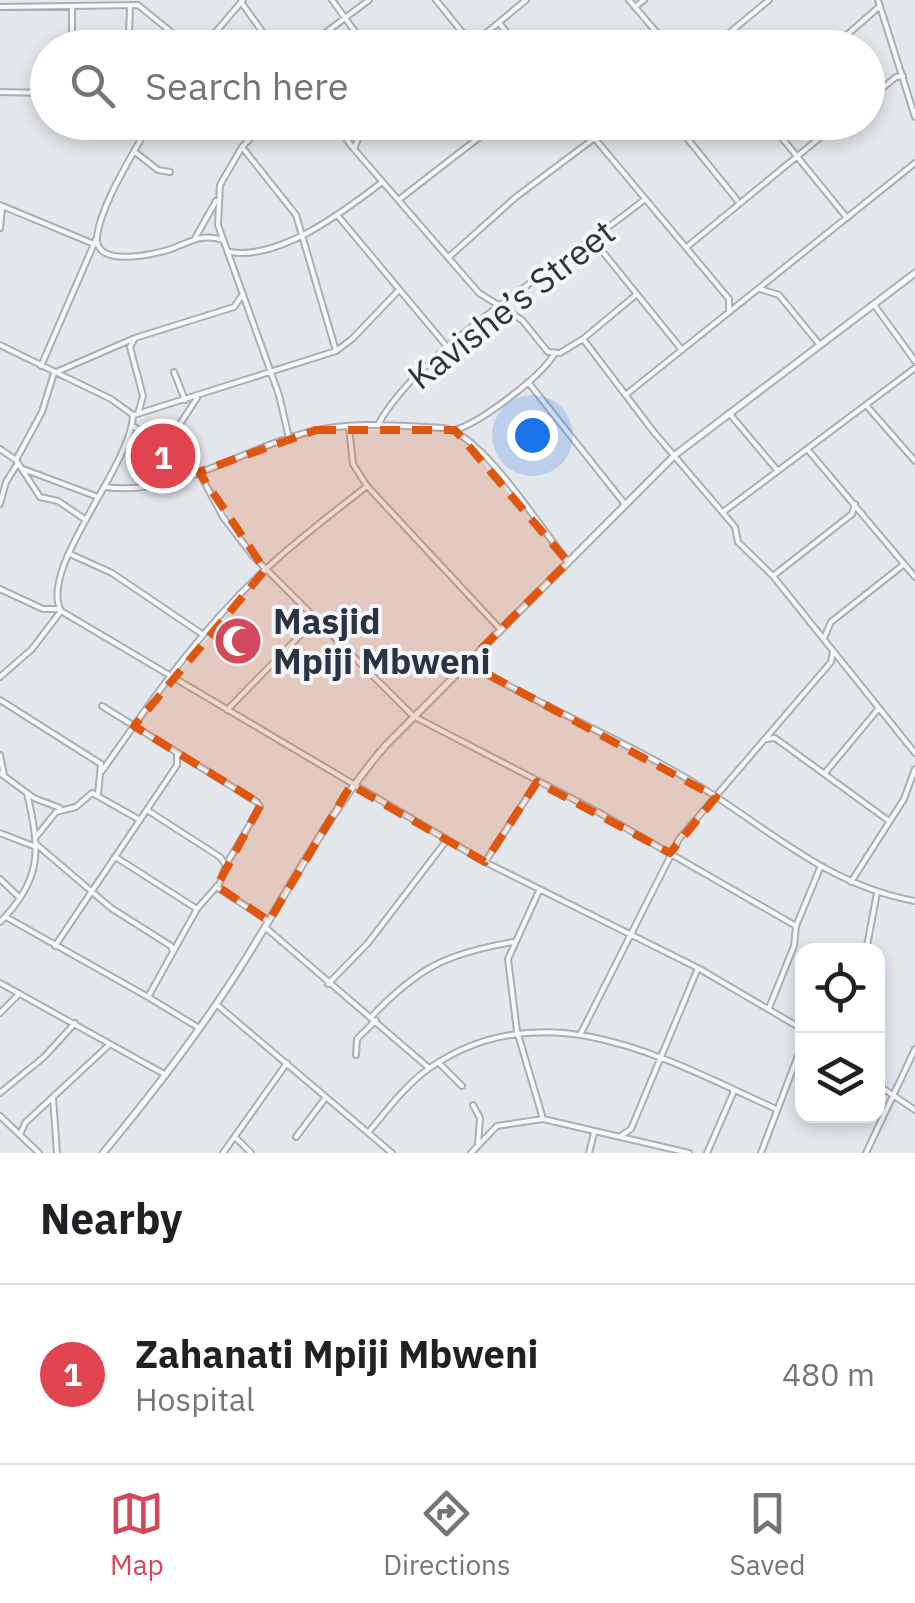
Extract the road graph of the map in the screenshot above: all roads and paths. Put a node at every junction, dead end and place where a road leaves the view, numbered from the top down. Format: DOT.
graph roads {
  1 [pos="332,0"];
  2 [pos="370,0"];
  3 [pos="436,0"];
  4 [pos="526,0"];
  5 [pos="629,0"];
  6 [pos="644,0"];
  7 [pos="769,0"];
  8 [pos="242,1"];
  9 [pos="139,2"];
  10 [pos="52,3"];
  11 [pos="519,3"];
  12 [pos="879,3"];
  13 [pos="0,7"];
  14 [pos="72,7"];
  15 [pos="634,7"];
  16 [pos="130,8"];
  17 [pos="345,18"];
  18 [pos="499,23"];
  19 [pos="72,30"];
  20 [pos="129,30"];
  21 [pos="174,30"];
  22 [pos="212,30"];
  23 [pos="262,30"];
  24 [pos="329,30"];
  25 [pos="354,30"];
  26 [pos="458,30"];
  27 [pos="490,30"];
  28 [pos="504,30"];
  29 [pos="654,30"];
  30 [pos="733,30"];
  31 [pos="851,30"];
  32 [pos="903,76"];
  33 [pos="885,86"];
  34 [pos="906,87"];
  35 [pos="915,87"];
  36 [pos="0,92"];
  37 [pos="30,93"];
  38 [pos="915,117"];
  39 [pos="141,140"];
  40 [pos="249,140"];
  41 [pos="348,140"];
  42 [pos="357,140"];
  43 [pos="476,140"];
  44 [pos="596,140"];
  45 [pos="689,140"];
  46 [pos="782,140"];
  47 [pos="816,140"];
  48 [pos="242,147"];
  49 [pos="354,148"];
  50 [pos="135,152"];
  51 [pos="795,157"];
  52 [pos="915,163"];
  53 [pos="170,172"];
  54 [pos="381,182"];
  55 [pos="401,198"];
  56 [pos="217,199"];
  57 [pos="645,199"];
  58 [pos="738,201"];
  59 [pos="1,206"];
  60 [pos="12,210"];
  61 [pos="4,216"];
  62 [pos="338,216"];
  63 [pos="848,218"];
  64 [pos="218,225"];
  65 [pos="0,228"];
  66 [pos="304,235"];
  67 [pos="97,236"];
  68 [pos="210,236"];
  69 [pos="194,240"];
  70 [pos="223,240"];
  71 [pos="594,241"];
  72 [pos="94,244"];
  73 [pos="688,246"];
  74 [pos="106,251"];
  75 [pos="230,252"];
  76 [pos="240,254"];
  77 [pos="450,256"];
  78 [pos="90,257"];
  79 [pos="235,266"];
  80 [pos="915,272"];
  81 [pos="776,275"];
  82 [pos="760,289"];
  83 [pos="398,290"];
  84 [pos="243,294"];
  85 [pos="637,294"];
  86 [pos="780,295"];
  87 [pos="730,299"];
  88 [pos="744,301"];
  89 [pos="490,302"];
  90 [pos="238,304"];
  91 [pos="875,306"];
  92 [pos="248,307"];
  93 [pos="500,307"];
  94 [pos="729,312"];
  95 [pos="491,313"];
  96 [pos="135,338"];
  97 [pos="584,339"];
  98 [pos="125,341"];
  99 [pos="819,344"];
  100 [pos="0,346"];
  101 [pos="130,347"];
  102 [pos="449,348"];
  103 [pos="336,350"];
  104 [pos="682,350"];
  105 [pos="555,353"];
  106 [pos="915,364"];
  107 [pos="41,366"];
  108 [pos="54,372"];
  109 [pos="174,372"];
  110 [pos="270,372"];
  111 [pos="528,382"];
  112 [pos="628,393"];
  113 [pos="198,398"];
  114 [pos="186,401"];
  115 [pos="866,405"];
  116 [pos="728,413"];
  117 [pos="384,414"];
  118 [pos="135,419"];
  119 [pos="349,425"];
  120 [pos="470,425"];
  121 [pos="378,426"];
  122 [pos="394,426"];
  123 [pos="454,430"];
  124 [pos="289,438"];
  125 [pos="467,440"];
  126 [pos="165,446"];
  127 [pos="0,449"];
  128 [pos="808,450"];
  129 [pos="675,455"];
  130 [pos="913,458"];
  131 [pos="18,464"];
  132 [pos="778,470"];
  133 [pos="198,472"];
  134 [pos="105,486"];
  135 [pos="367,486"];
  136 [pos="98,498"];
  137 [pos="0,504"];
  138 [pos="854,504"];
  139 [pos="625,505"];
  140 [pos="723,512"];
  141 [pos="86,520"];
  142 [pos="70,554"];
  143 [pos="568,562"];
  144 [pos="904,564"];
  145 [pos="264,570"];
  146 [pos="774,576"];
  147 [pos="915,576"];
  148 [pos="0,589"];
  149 [pos="61,610"];
  150 [pos="316,618"];
  151 [pos="501,630"];
  152 [pos="204,636"];
  153 [pos="824,638"];
  154 [pos="832,647"];
  155 [pos="467,663"];
  156 [pos="171,676"];
  157 [pos="0,677"];
  158 [pos="0,700"];
  159 [pos="102,706"];
  160 [pos="879,708"];
  161 [pos="228,710"];
  162 [pos="414,716"];
  163 [pos="134,726"];
  164 [pos="773,730"];
  165 [pos="766,738"];
  166 [pos="776,738"];
  167 [pos="914,748"];
  168 [pos="177,753"];
  169 [pos="0,756"];
  170 [pos="187,759"];
  171 [pos="176,765"];
  172 [pos="915,769"];
  173 [pos="102,770"];
  174 [pos="824,773"];
  175 [pos="2,774"];
  176 [pos="536,782"];
  177 [pos="351,785"];
  178 [pos="26,793"];
  179 [pos="98,794"];
  180 [pos="716,797"];
  181 [pos="64,809"];
  182 [pos="147,810"];
  183 [pos="140,820"];
  184 [pos="889,821"];
  185 [pos="0,834"];
  186 [pos="36,837"];
  187 [pos="447,840"];
  188 [pos="36,846"];
  189 [pos="670,853"];
  190 [pos="115,857"];
  191 [pos="485,862"];
  192 [pos="226,864"];
  193 [pos="820,868"];
  194 [pos="0,878"];
  195 [pos="850,882"];
  196 [pos="217,886"];
  197 [pos="539,890"];
  198 [pos="877,893"];
  199 [pos="93,894"];
  200 [pos="20,898"];
  201 [pos="915,900"];
  202 [pos="197,909"];
  203 [pos="6,917"];
  204 [pos="0,922"];
  205 [pos="267,925"];
  206 [pos="796,926"];
  207 [pos="629,932"];
  208 [pos="513,942"];
  209 [pos="867,943"];
  210 [pos="54,946"];
  211 [pos="173,952"];
  212 [pos="698,968"];
  213 [pos="0,982"];
  214 [pos="328,984"];
  215 [pos="19,994"];
  216 [pos="148,997"];
  217 [pos="216,1004"];
  218 [pos="769,1008"];
  219 [pos="0,1013"];
  220 [pos="374,1018"];
  221 [pos="75,1022"];
  222 [pos="795,1025"];
  223 [pos="199,1028"];
  224 [pos="517,1031"];
  225 [pos="581,1033"];
  226 [pos="110,1044"];
  227 [pos="915,1050"];
  228 [pos="356,1054"];
  229 [pos="662,1058"];
  230 [pos="439,1062"];
  231 [pos="795,1062"];
  232 [pos="287,1063"];
  233 [pos="429,1068"];
  234 [pos="167,1076"];
  235 [pos="462,1086"];
  236 [pos="885,1090"];
  237 [pos="734,1091"];
  238 [pos="0,1093"];
  239 [pos="892,1095"];
  240 [pos="326,1096"];
  241 [pos="53,1098"];
  242 [pos="473,1106"];
  243 [pos="776,1110"];
  244 [pos="915,1110"];
  245 [pos="0,1116"];
  246 [pos="543,1119"];
  247 [pos="631,1128"];
  248 [pos="368,1132"];
  249 [pos="594,1132"];
  250 [pos="20,1135"];
  251 [pos="620,1136"];
  252 [pos="235,1137"];
  253 [pos="296,1138"];
  254 [pos="636,1140"];
  255 [pos="477,1146"];
  256 [pos="680,1152"];
  257 [pos="39,1153"];
  258 [pos="56,1153"];
  259 [pos="103,1153"];
  260 [pos="223,1153"];
  261 [pos="252,1153"];
  262 [pos="392,1153"];
  263 [pos="470,1153"];
  264 [pos="589,1153"];
  265 [pos="689,1153"];
  266 [pos="707,1153"];
  267 [pos="761,1153"];
  268 [pos="866,1153"];
  1 -- 17 [label="street"];
  2 -- 17 [label="street"];
  3 -- 26 [label="street"];
  4 -- 11 [label="street"];
  5 -- 15 [label="street"];
  6 -- 15 [label="street"];
  7 -- 30 [label="street"];
  8 -- 22 [label="street"];
  8 -- 23 [label="street"];
  9 -- 16 [label="street"];
  9 -- 21 [label="street"];
  10 -- 13 [label="street"];
  10 -- 14 [label="street"];
  11 -- 18 [label="street"];
  12 -- 31 [label="street"];
  12 -- 32 [label="street"];
  14 -- 16 [label="street"];
  14 -- 19 [label="street"];
  15 -- 29 [label="street"];
  16 -- 20 [label="street"];
  17 -- 24 [label="street"];
  17 -- 25 [label="street"];
  18 -- 27 [label="street"];
  18 -- 28 [label="street"];
  32 -- 33 [label="street"];
  32 -- 34 [label="street"];
  34 -- 35 [label="street"];
  34 -- 38 [label="street"];
  36 -- 37 [label="street"];
  39 -- 50 [label="street"];
  40 -- 48 [label="street"];
  41 -- 49 [label="street"];
  42 -- 49 [label="street"];
  43 -- 55 [label="street"];
  44 -- 57 [label="street"];
  44 -- 77 [label="street"];
  45 -- 58 [label="street"];
  46 -- 51 [label="street"];
  47 -- 51 [label="street"];
  48 -- 56 [label="street"];
  48 -- 66 [label="street"];
  49 -- 54 [label="street"];
  50 -- 53 [label="street"];
  50 -- 67 [label="street"];
  51 -- 58 [label="street"];
  51 -- 63 [label="street"];
  52 -- 63 [label="street"];
  54 -- 55 [label="street"];
  54 -- 62 [label="street"];
  55 -- 77 [label="street"];
  56 -- 64 [label="street"];
  56 -- 69 [label="street"];
  57 -- 71 [label="street, Kavishe’s Street"];
  57 -- 73 [label="street"];
  58 -- 73 [label="street"];
  59 -- 60 [label="street"];
  59 -- 61 [label="street"];
  60 -- 61 [label="street"];
  60 -- 72 [label="street"];
  61 -- 65 [label="street"];
  62 -- 66 [label="street"];
  62 -- 83 [label="street"];
  63 -- 81 [label="street"];
  64 -- 68 [label="street"];
  64 -- 70 [label="street"];
  66 -- 76 [label="street"];
  66 -- 103 [label="street"];
  67 -- 72 [label="street"];
  67 -- 74 [label="street"];
  68 -- 69 [label="street"];
  68 -- 70 [label="street"];
  69 -- 74 [label="street"];
  70 -- 75 [label="street"];
  71 -- 85 [label="street"];
  71 -- 93 [label="street, Kavishe’s Street"];
  72 -- 78 [label="street"];
  73 -- 87 [label="street"];
  74 -- 78 [label="street"];
  75 -- 76 [label="street"];
  75 -- 79 [label="street"];
  76 -- 79 [label="street"];
  77 -- 89 [label="street"];
  78 -- 107 [label="street"];
  79 -- 84 [label="street"];
  80 -- 91 [label="street"];
  81 -- 82 [label="street"];
  81 -- 86 [label="street"];
  82 -- 86 [label="street"];
  82 -- 88 [label="street"];
  83 -- 102 [label="street"];
  83 -- 103 [label="street"];
  84 -- 90 [label="street"];
  84 -- 92 [label="street"];
  85 -- 97 [label="street"];
  85 -- 104 [label="street"];
  86 -- 99 [label="street"];
  87 -- 88 [label="street"];
  87 -- 94 [label="street"];
  88 -- 94 [label="street"];
  89 -- 93 [label="street"];
  89 -- 95 [label="street"];
  90 -- 92 [label="street"];
  90 -- 96 [label="street"];
  91 -- 99 [label="street"];
  91 -- 106 [label="street"];
  92 -- 110 [label="street"];
  93 -- 95 [label="street, Kavishe’s Street"];
  93 -- 105 [label="street"];
  94 -- 104 [label="street"];
  95 -- 102 [label="street, Kavishe’s Street"];
  96 -- 98 [label="street"];
  96 -- 101 [label="street"];
  97 -- 105 [label="street"];
  97 -- 112 [label="street"];
  98 -- 101 [label="street"];
  98 -- 108 [label="street"];
  99 -- 116 [label="street"];
  100 -- 107 [label="street"];
  101 -- 118 [label="street"];
  102 -- 117 [label="street, Kavishe’s Street"];
  103 -- 110 [label="street"];
  104 -- 112 [label="street"];
  105 -- 111 [label="street"];
  106 -- 115 [label="street"];
  107 -- 108 [label="street"];
  108 -- 118 [label="street"];
  108 -- 131 [label="street"];
  109 -- 114 [label="street"];
  110 -- 113 [label="street"];
  110 -- 124 [label="street"];
  111 -- 120 [label="street"];
  111 -- 139 [label="street"];
  112 -- 129 [label="street"];
  113 -- 114 [label="street"];
  113 -- 126 [label="street"];
  114 -- 118 [label="street"];
  115 -- 128 [label="street"];
  115 -- 130 [label="street"];
  116 -- 129 [label="street"];
  116 -- 132 [label="street"];
  117 -- 121 [label="street, Kavishe’s Street"];
  117 -- 122 [label="street, Kavishe’s Street"];
  118 -- 126 [label="street"];
  118 -- 134 [label="street"];
  119 -- 121 [label="street"];
  119 -- 124 [label="street"];
  119 -- 135 [label="street"];
  120 -- 123 [label="street"];
  120 -- 125 [label="street"];
  121 -- 122 [label="street"];
  122 -- 123 [label="street"];
  123 -- 125 [label="street"];
  124 -- 133 [label="street"];
  125 -- 143 [label="street"];
  126 -- 133 [label="street"];
  127 -- 131 [label="street"];
  128 -- 132 [label="street"];
  128 -- 138 [label="street"];
  129 -- 139 [label="street"];
  129 -- 140 [label="street"];
  131 -- 136 [label="street"];
  131 -- 137 [label="street"];
  131 -- 141 [label="street"];
  132 -- 140 [label="street"];
  133 -- 134 [label="street"];
  133 -- 145 [label="street"];
  134 -- 136 [label="street"];
  135 -- 145 [label="street"];
  135 -- 151 [label="street"];
  136 -- 141 [label="street"];
  138 -- 144 [label="street"];
  138 -- 146 [label="street"];
  139 -- 143 [label="street"];
  140 -- 146 [label="street"];
  141 -- 142 [label="street"];
  142 -- 149 [label="street"];
  142 -- 152 [label="street"];
  143 -- 151 [label="street"];
  144 -- 147 [label="street"];
  144 -- 153 [label="street"];
  145 -- 150 [label="street"];
  145 -- 152 [label="street"];
  146 -- 153 [label="street"];
  148 -- 149 [label="street"];
  149 -- 156 [label="street"];
  149 -- 157 [label="street"];
  150 -- 161 [label="street"];
  150 -- 162 [label="street"];
  151 -- 155 [label="street"];
  152 -- 156 [label="street"];
  153 -- 154 [label="street"];
  154 -- 160 [label="street"];
  154 -- 164 [label="street"];
  155 -- 162 [label="street"];
  155 -- 180 [label="street"];
  156 -- 161 [label="street"];
  156 -- 163 [label="street"];
  158 -- 173 [label="street"];
  159 -- 163 [label="street"];
  160 -- 167 [label="street"];
  160 -- 174 [label="street"];
  161 -- 177 [label="street"];
  162 -- 176 [label="street"];
  162 -- 177 [label="street"];
  163 -- 168 [label="street"];
  163 -- 173 [label="street"];
  164 -- 165 [label="street"];
  164 -- 166 [label="street"];
  165 -- 166 [label="street"];
  165 -- 180 [label="street"];
  166 -- 174 [label="street"];
  168 -- 170 [label="street"];
  168 -- 171 [label="street"];
  169 -- 175 [label="street"];
  170 -- 171 [label="street"];
  170 -- 192 [label="street"];
  171 -- 182 [label="street"];
  172 -- 184 [label="street"];
  173 -- 179 [label="street"];
  174 -- 184 [label="street"];
  175 -- 178 [label="street"];
  176 -- 189 [label="street"];
  176 -- 191 [label="street"];
  177 -- 187 [label="street"];
  177 -- 205 [label="street"];
  178 -- 181 [label="street"];
  178 -- 186 [label="street"];
  179 -- 181 [label="street"];
  179 -- 183 [label="street"];
  180 -- 189 [label="street"];
  180 -- 193 [label="street"];
  181 -- 186 [label="street"];
  182 -- 183 [label="street"];
  182 -- 192 [label="street"];
  183 -- 190 [label="street"];
  184 -- 195 [label="street"];
  185 -- 188 [label="street"];
  186 -- 188 [label="street"];
  187 -- 191 [label="street"];
  187 -- 214 [label="street"];
  188 -- 199 [label="street"];
  188 -- 200 [label="street"];
  189 -- 206 [label="street"];
  189 -- 207 [label="street"];
  190 -- 199 [label="street"];
  190 -- 202 [label="street"];
  191 -- 197 [label="street"];
  192 -- 196 [label="street"];
  193 -- 195 [label="street"];
  193 -- 206 [label="street"];
  194 -- 200 [label="street"];
  195 -- 198 [label="street"];
  196 -- 202 [label="street"];
  196 -- 205 [label="street"];
  197 -- 207 [label="street"];
  197 -- 208 [label="street"];
  198 -- 201 [label="street"];
  198 -- 209 [label="street"];
  199 -- 210 [label="street"];
  199 -- 211 [label="street"];
  200 -- 203 [label="street"];
  202 -- 211 [label="street"];
  203 -- 204 [label="street"];
  203 -- 210 [label="street"];
  205 -- 214 [label="street"];
  205 -- 217 [label="street"];
  206 -- 218 [label="street"];
  207 -- 212 [label="street"];
  207 -- 225 [label="street"];
  208 -- 220 [label="street"];
  208 -- 224 [label="street"];
  210 -- 216 [label="street"];
  211 -- 216 [label="street"];
  212 -- 218 [label="street"];
  212 -- 229 [label="street"];
  213 -- 215 [label="street"];
  214 -- 220 [label="street"];
  215 -- 219 [label="street"];
  215 -- 221 [label="street"];
  216 -- 223 [label="street"];
  217 -- 223 [label="street"];
  217 -- 232 [label="street"];
  218 -- 222 [label="street"];
  220 -- 228 [label="street"];
  220 -- 233 [label="street"];
  221 -- 226 [label="street"];
  221 -- 238 [label="street"];
  223 -- 234 [label="street"];
  224 -- 225 [label="street"];
  224 -- 230 [label="street"];
  224 -- 246 [label="street"];
  225 -- 229 [label="street"];
  226 -- 234 [label="street"];
  226 -- 241 [label="street"];
  227 -- 239 [label="street"];
  229 -- 237 [label="street"];
  229 -- 247 [label="street"];
  230 -- 233 [label="street"];
  230 -- 235 [label="street"];
  231 -- 243 [label="street"];
  232 -- 240 [label="street"];
  232 -- 252 [label="street"];
  233 -- 248 [label="street"];
  234 -- 259 [label="street"];
  236 -- 239 [label="street"];
  237 -- 243 [label="street"];
  237 -- 266 [label="street"];
  239 -- 244 [label="street"];
  239 -- 268 [label="street"];
  240 -- 248 [label="street"];
  240 -- 253 [label="street"];
  241 -- 250 [label="street"];
  241 -- 258 [label="street"];
  242 -- 255 [label="street"];
  243 -- 267 [label="street"];
  245 -- 250 [label="street"];
  246 -- 249 [label="street"];
  246 -- 255 [label="street"];
  247 -- 251 [label="street"];
  247 -- 254 [label="street"];
  248 -- 262 [label="street"];
  249 -- 251 [label="street"];
  249 -- 264 [label="street"];
  250 -- 257 [label="street"];
  251 -- 254 [label="street"];
  252 -- 260 [label="street"];
  252 -- 261 [label="street"];
  254 -- 256 [label="street"];
  255 -- 263 [label="street"];
  256 -- 265 [label="street"];
}
